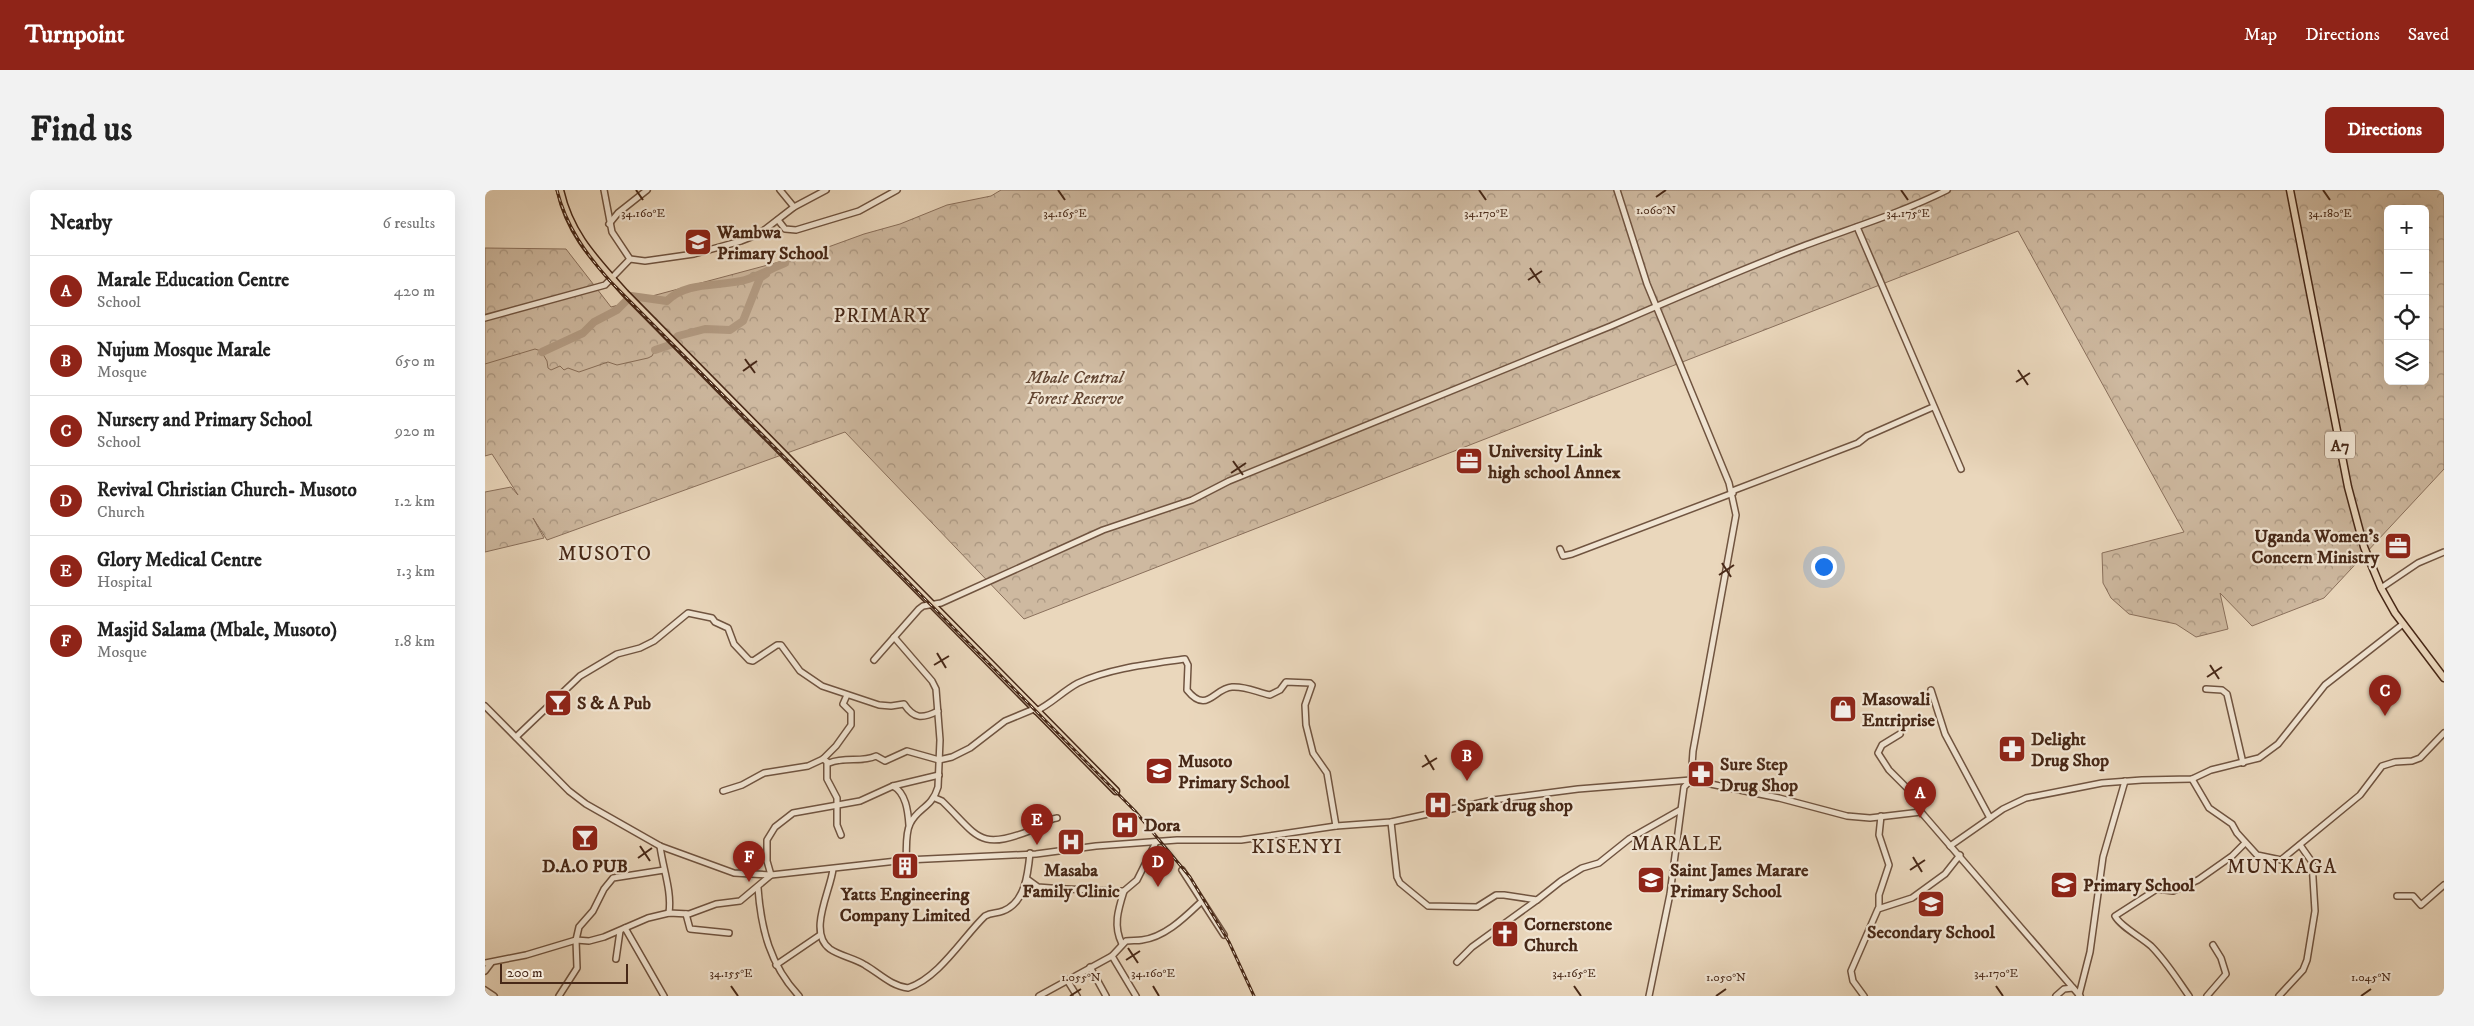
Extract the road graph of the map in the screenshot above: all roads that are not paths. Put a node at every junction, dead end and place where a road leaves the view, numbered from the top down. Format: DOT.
graph roads {
  1 [pos="560,190"];
  2 [pos="604,190"];
  3 [pos="647,190"];
  4 [pos="780,190"];
  5 [pos="826,190"];
  6 [pos="897,190"];
  7 [pos="1617,190"];
  8 [pos="1947,190"];
  9 [pos="2291,190"];
  10 [pos="794,208"];
  11 [pos="778,220"];
  12 [pos="609,224"];
  13 [pos="1857,226"];
  14 [pos="630,259"];
  15 [pos="613,279"];
  16 [pos="1655,306"];
  17 [pos="485,318"];
  18 [pos="1933,407"];
  19 [pos="1961,469"];
  20 [pos="1732,492"];
  21 [pos="1560,549"];
  22 [pos="2444,552"];
  23 [pos="2381,588"];
  24 [pos="931,606"];
  25 [pos="2403,624"];
  26 [pos="895,637"];
  27 [pos="874,660"];
  28 [pos="2444,678"];
  29 [pos="2206,689"];
  30 [pos="1931,690"];
  31 [pos="847,695"];
  32 [pos="485,706"];
  33 [pos="1035,710"];
  34 [pos="938,711"];
  35 [pos="2444,733"];
  36 [pos="1900,734"];
  37 [pos="516,737"];
  38 [pos="825,760"];
  39 [pos="939,760"];
  40 [pos="2243,763"];
  41 [pos="939,775"];
  42 [pos="2192,779"];
  43 [pos="1691,780"];
  44 [pos="2125,781"];
  45 [pos="893,786"];
  46 [pos="723,791"];
  47 [pos="1116,791"];
  48 [pos="935,798"];
  49 [pos="838,805"];
  50 [pos="1680,810"];
  51 [pos="1921,812"];
  52 [pos="1881,816"];
  53 [pos="1057,818"];
  54 [pos="1990,818"];
  55 [pos="1391,822"];
  56 [pos="909,825"];
  57 [pos="1335,826"];
  58 [pos="841,835"];
  59 [pos="1155,842"];
  60 [pos="2245,843"];
  61 [pos="2300,844"];
  62 [pos="660,846"];
  63 [pos="1950,846"];
  64 [pos="1030,853"];
  65 [pos="1960,855"];
  66 [pos="906,860"];
  67 [pos="833,868"];
  68 [pos="664,870"];
  69 [pos="1182,870"];
  70 [pos="771,875"];
  71 [pos="1027,879"];
  72 [pos="2444,884"];
  73 [pos="758,888"];
  74 [pos="1124,891"];
  75 [pos="2397,896"];
  76 [pos="1202,900"];
  77 [pos="1537,900"];
  78 [pos="1879,908"];
  79 [pos="669,913"];
  80 [pos="686,914"];
  81 [pos="623,930"];
  82 [pos="729,933"];
  83 [pos="820,934"];
  84 [pos="1224,935"];
  85 [pos="576,940"];
  86 [pos="1121,944"];
  87 [pos="2213,945"];
  88 [pos="1112,956"];
  89 [pos="616,959"];
  90 [pos="1457,962"];
  91 [pos="488,963"];
  92 [pos="776,965"];
  93 [pos="1090,967"];
  94 [pos="485,971"];
  95 [pos="1067,980"];
  96 [pos="2073,988"];
  97 [pos="485,990"];
  98 [pos="2079,995"];
  99 [pos="494,996"];
  100 [pos="559,996"];
  101 [pos="664,996"];
  102 [pos="799,996"];
  103 [pos="1039,996"];
  104 [pos="1077,996"];
  105 [pos="1106,996"];
  106 [pos="1136,996"];
  107 [pos="1649,996"];
  108 [pos="1864,996"];
  109 [pos="2057,996"];
  110 [pos="2189,996"];
  111 [pos="2207,996"];
  112 [pos="2279,996"];
  1 -- 15 [label="main road"];
  2 -- 12 [label="street"];
  3 -- 12 [label="street"];
  4 -- 10 [label="street"];
  5 -- 10 [label="street"];
  6 -- 11 [label="street"];
  7 -- 16 [label="street"];
  8 -- 13 [label="street"];
  9 -- 23 [label="main road, A7"];
  10 -- 11 [label="street"];
  11 -- 14 [label="street"];
  12 -- 14 [label="street"];
  13 -- 16 [label="street"];
  13 -- 18 [label="street"];
  14 -- 15 [label="street"];
  15 -- 17 [label="street"];
  15 -- 24 [label="main road"];
  16 -- 20 [label="street"];
  16 -- 24 [label="street"];
  18 -- 19 [label="street"];
  18 -- 20 [label="street"];
  20 -- 21 [label="street"];
  20 -- 43 [label="street"];
  22 -- 23 [label="street"];
  23 -- 25 [label="main road, A7"];
  24 -- 26 [label="street"];
  24 -- 33 [label="main road"];
  25 -- 28 [label="main road, A7"];
  25 -- 40 [label="street"];
  26 -- 27 [label="street"];
  26 -- 34 [label="street"];
  29 -- 40 [label="street"];
  30 -- 54 [label="street"];
  31 -- 34 [label="street"];
  31 -- 37 [label="street"];
  31 -- 38 [label="street"];
  32 -- 37 [label="street"];
  33 -- 39 [label="street"];
  33 -- 47 [label="main road"];
  33 -- 57 [label="street"];
  34 -- 39 [label="street"];
  35 -- 61 [label="street"];
  36 -- 51 [label="street"];
  37 -- 62 [label="street"];
  38 -- 39 [label="street"];
  38 -- 46 [label="street"];
  38 -- 49 [label="street"];
  39 -- 41 [label="street"];
  40 -- 42 [label="street"];
  41 -- 45 [label="street"];
  41 -- 48 [label="street"];
  42 -- 44 [label="street"];
  42 -- 60 [label="street"];
  43 -- 50 [label="street"];
  43 -- 52 [label="street"];
  43 -- 55 [label="street"];
  44 -- 54 [label="street"];
  44 -- 98 [label="street"];
  45 -- 49 [label="street"];
  45 -- 56 [label="street"];
  48 -- 53 [label="street"];
  48 -- 56 [label="street"];
  49 -- 58 [label="street"];
  49 -- 70 [label="street"];
  50 -- 77 [label="street"];
  50 -- 107 [label="street"];
  51 -- 52 [label="street"];
  51 -- 63 [label="street"];
  52 -- 78 [label="street"];
  54 -- 63 [label="street"];
  55 -- 57 [label="street"];
  55 -- 77 [label="street"];
  56 -- 66 [label="street"];
  57 -- 59 [label="street"];
  59 -- 64 [label="street"];
  59 -- 74 [label="street"];
  60 -- 61 [label="street"];
  60 -- 110 [label="street"];
  61 -- 112 [label="street"];
  62 -- 68 [label="street"];
  62 -- 70 [label="street"];
  63 -- 65 [label="street"];
  64 -- 66 [label="street"];
  64 -- 71 [label="street"];
  65 -- 78 [label="street"];
  65 -- 96 [label="street"];
  66 -- 67 [label="street"];
  67 -- 70 [label="street"];
  67 -- 83 [label="street"];
  68 -- 79 [label="street"];
  68 -- 85 [label="street"];
  69 -- 76 [label="street"];
  70 -- 73 [label="street"];
  71 -- 74 [label="street"];
  71 -- 83 [label="street"];
  72 -- 75 [label="street"];
  73 -- 80 [label="street"];
  73 -- 92 [label="street"];
  74 -- 86 [label="street"];
  76 -- 84 [label="street"];
  76 -- 86 [label="street"];
  77 -- 90 [label="street"];
  78 -- 108 [label="street"];
  79 -- 80 [label="street"];
  79 -- 81 [label="street"];
  80 -- 82 [label="street"];
  81 -- 85 [label="street"];
  81 -- 89 [label="street"];
  81 -- 101 [label="street"];
  83 -- 92 [label="street"];
  85 -- 91 [label="street"];
  85 -- 100 [label="street"];
  86 -- 88 [label="street"];
  87 -- 111 [label="street"];
  88 -- 93 [label="street"];
  88 -- 106 [label="street"];
  91 -- 94 [label="street"];
  92 -- 102 [label="street"];
  93 -- 95 [label="street"];
  93 -- 105 [label="street"];
  95 -- 103 [label="street"];
  95 -- 104 [label="street"];
  96 -- 98 [label="street"];
  96 -- 109 [label="street"];
  97 -- 99 [label="street"];
}
